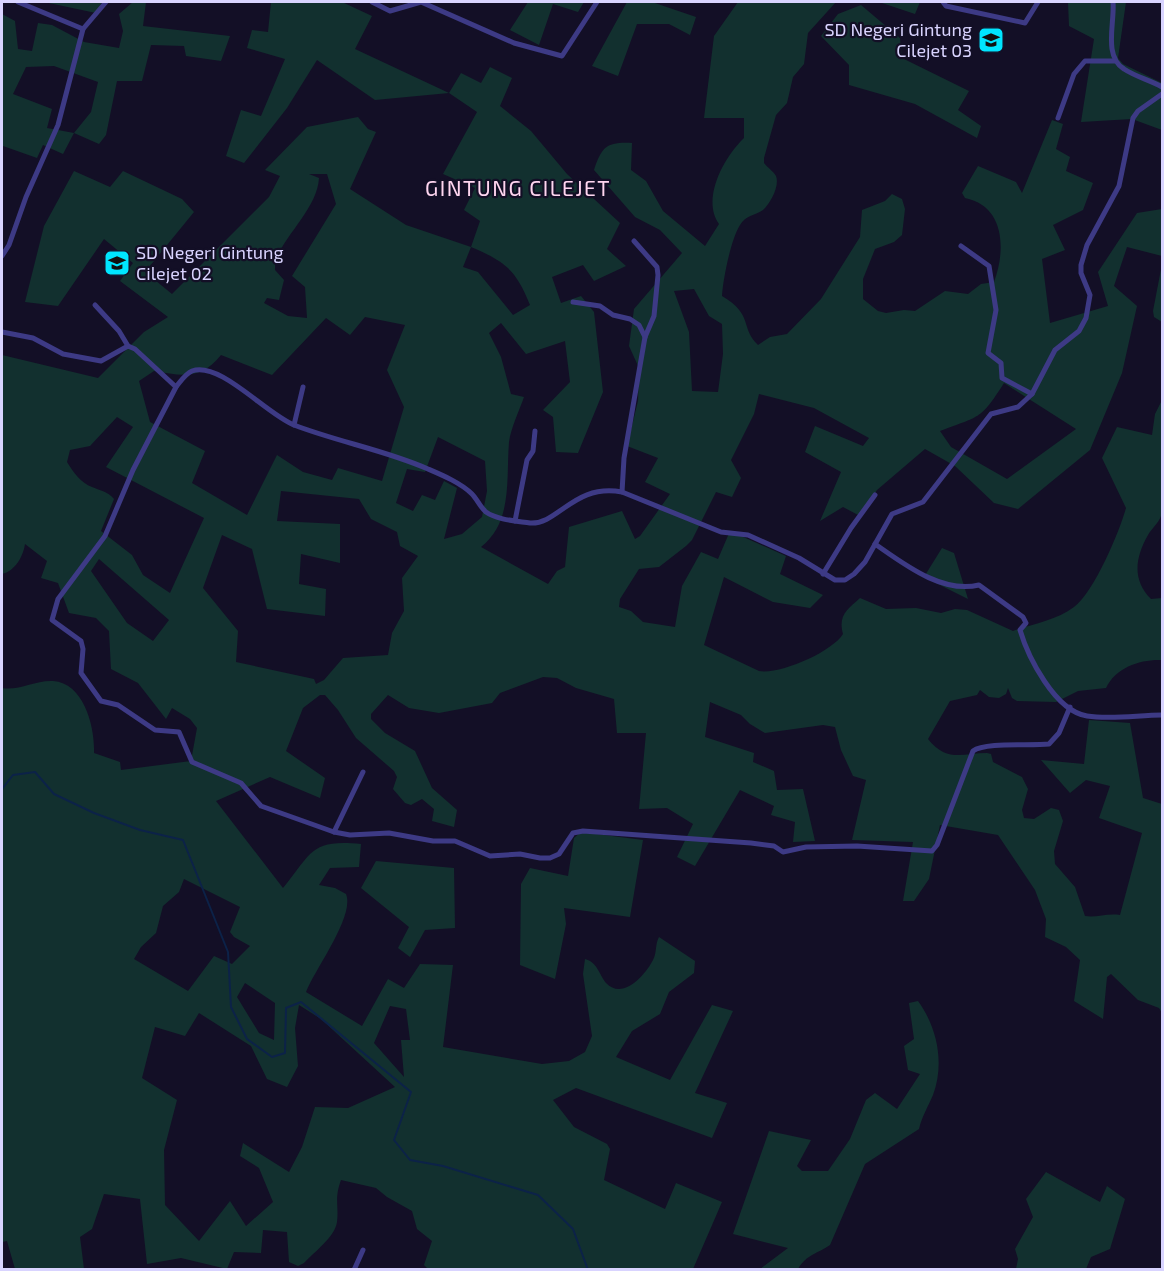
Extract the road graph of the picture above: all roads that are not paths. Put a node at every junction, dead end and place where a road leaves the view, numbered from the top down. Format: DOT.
graph roads {
  1 [pos="18,2"];
  2 [pos="106,2"];
  3 [pos="372,2"];
  4 [pos="597,2"];
  5 [pos="943,2"];
  6 [pos="1038,2"];
  7 [pos="1113,2"];
  8 [pos="82,29"];
  9 [pos="1115,61"];
  10 [pos="1162,87"];
  11 [pos="1162,94"];
  12 [pos="1058,118"];
  13 [pos="634,241"];
  14 [pos="961,246"];
  15 [pos="2,256"];
  16 [pos="573,302"];
  17 [pos="95,305"];
  18 [pos="2,332"];
  19 [pos="645,337"];
  20 [pos="128,346"];
  21 [pos="176,387"];
  22 [pos="303,387"];
  23 [pos="1032,394"];
  24 [pos="294,425"];
  25 [pos="535,431"];
  26 [pos="622,492"];
  27 [pos="875,495"];
  28 [pos="515,521"];
  29 [pos="875,544"];
  30 [pos="823,574"];
  31 [pos="1070,707"];
  32 [pos="1162,715"];
  33 [pos="363,772"];
  34 [pos="334,832"];
  35 [pos="363,1250"];
  36 [pos="354,1269"];
  1 -- 8 [label="street"];
  2 -- 8 [label="street"];
  3 -- 4 [label="street"];
  5 -- 6 [label="street"];
  7 -- 9 [label="street"];
  8 -- 15 [label="street"];
  9 -- 10 [label="street"];
  9 -- 12 [label="street"];
  11 -- 23 [label="street"];
  13 -- 19 [label="street"];
  14 -- 23 [label="street"];
  16 -- 19 [label="street"];
  17 -- 20 [label="street"];
  18 -- 20 [label="street"];
  19 -- 26 [label="street"];
  20 -- 21 [label="street"];
  21 -- 24 [label="street"];
  21 -- 34 [label="street"];
  22 -- 24 [label="street"];
  23 -- 29 [label="street"];
  24 -- 28 [label="street"];
  25 -- 28 [label="street"];
  26 -- 28 [label="street"];
  26 -- 30 [label="street"];
  27 -- 30 [label="street"];
  29 -- 30 [label="street"];
  29 -- 31 [label="street"];
  31 -- 32 [label="street"];
  31 -- 34 [label="street"];
  33 -- 34 [label="street"];
  35 -- 36 [label="street"];
}
